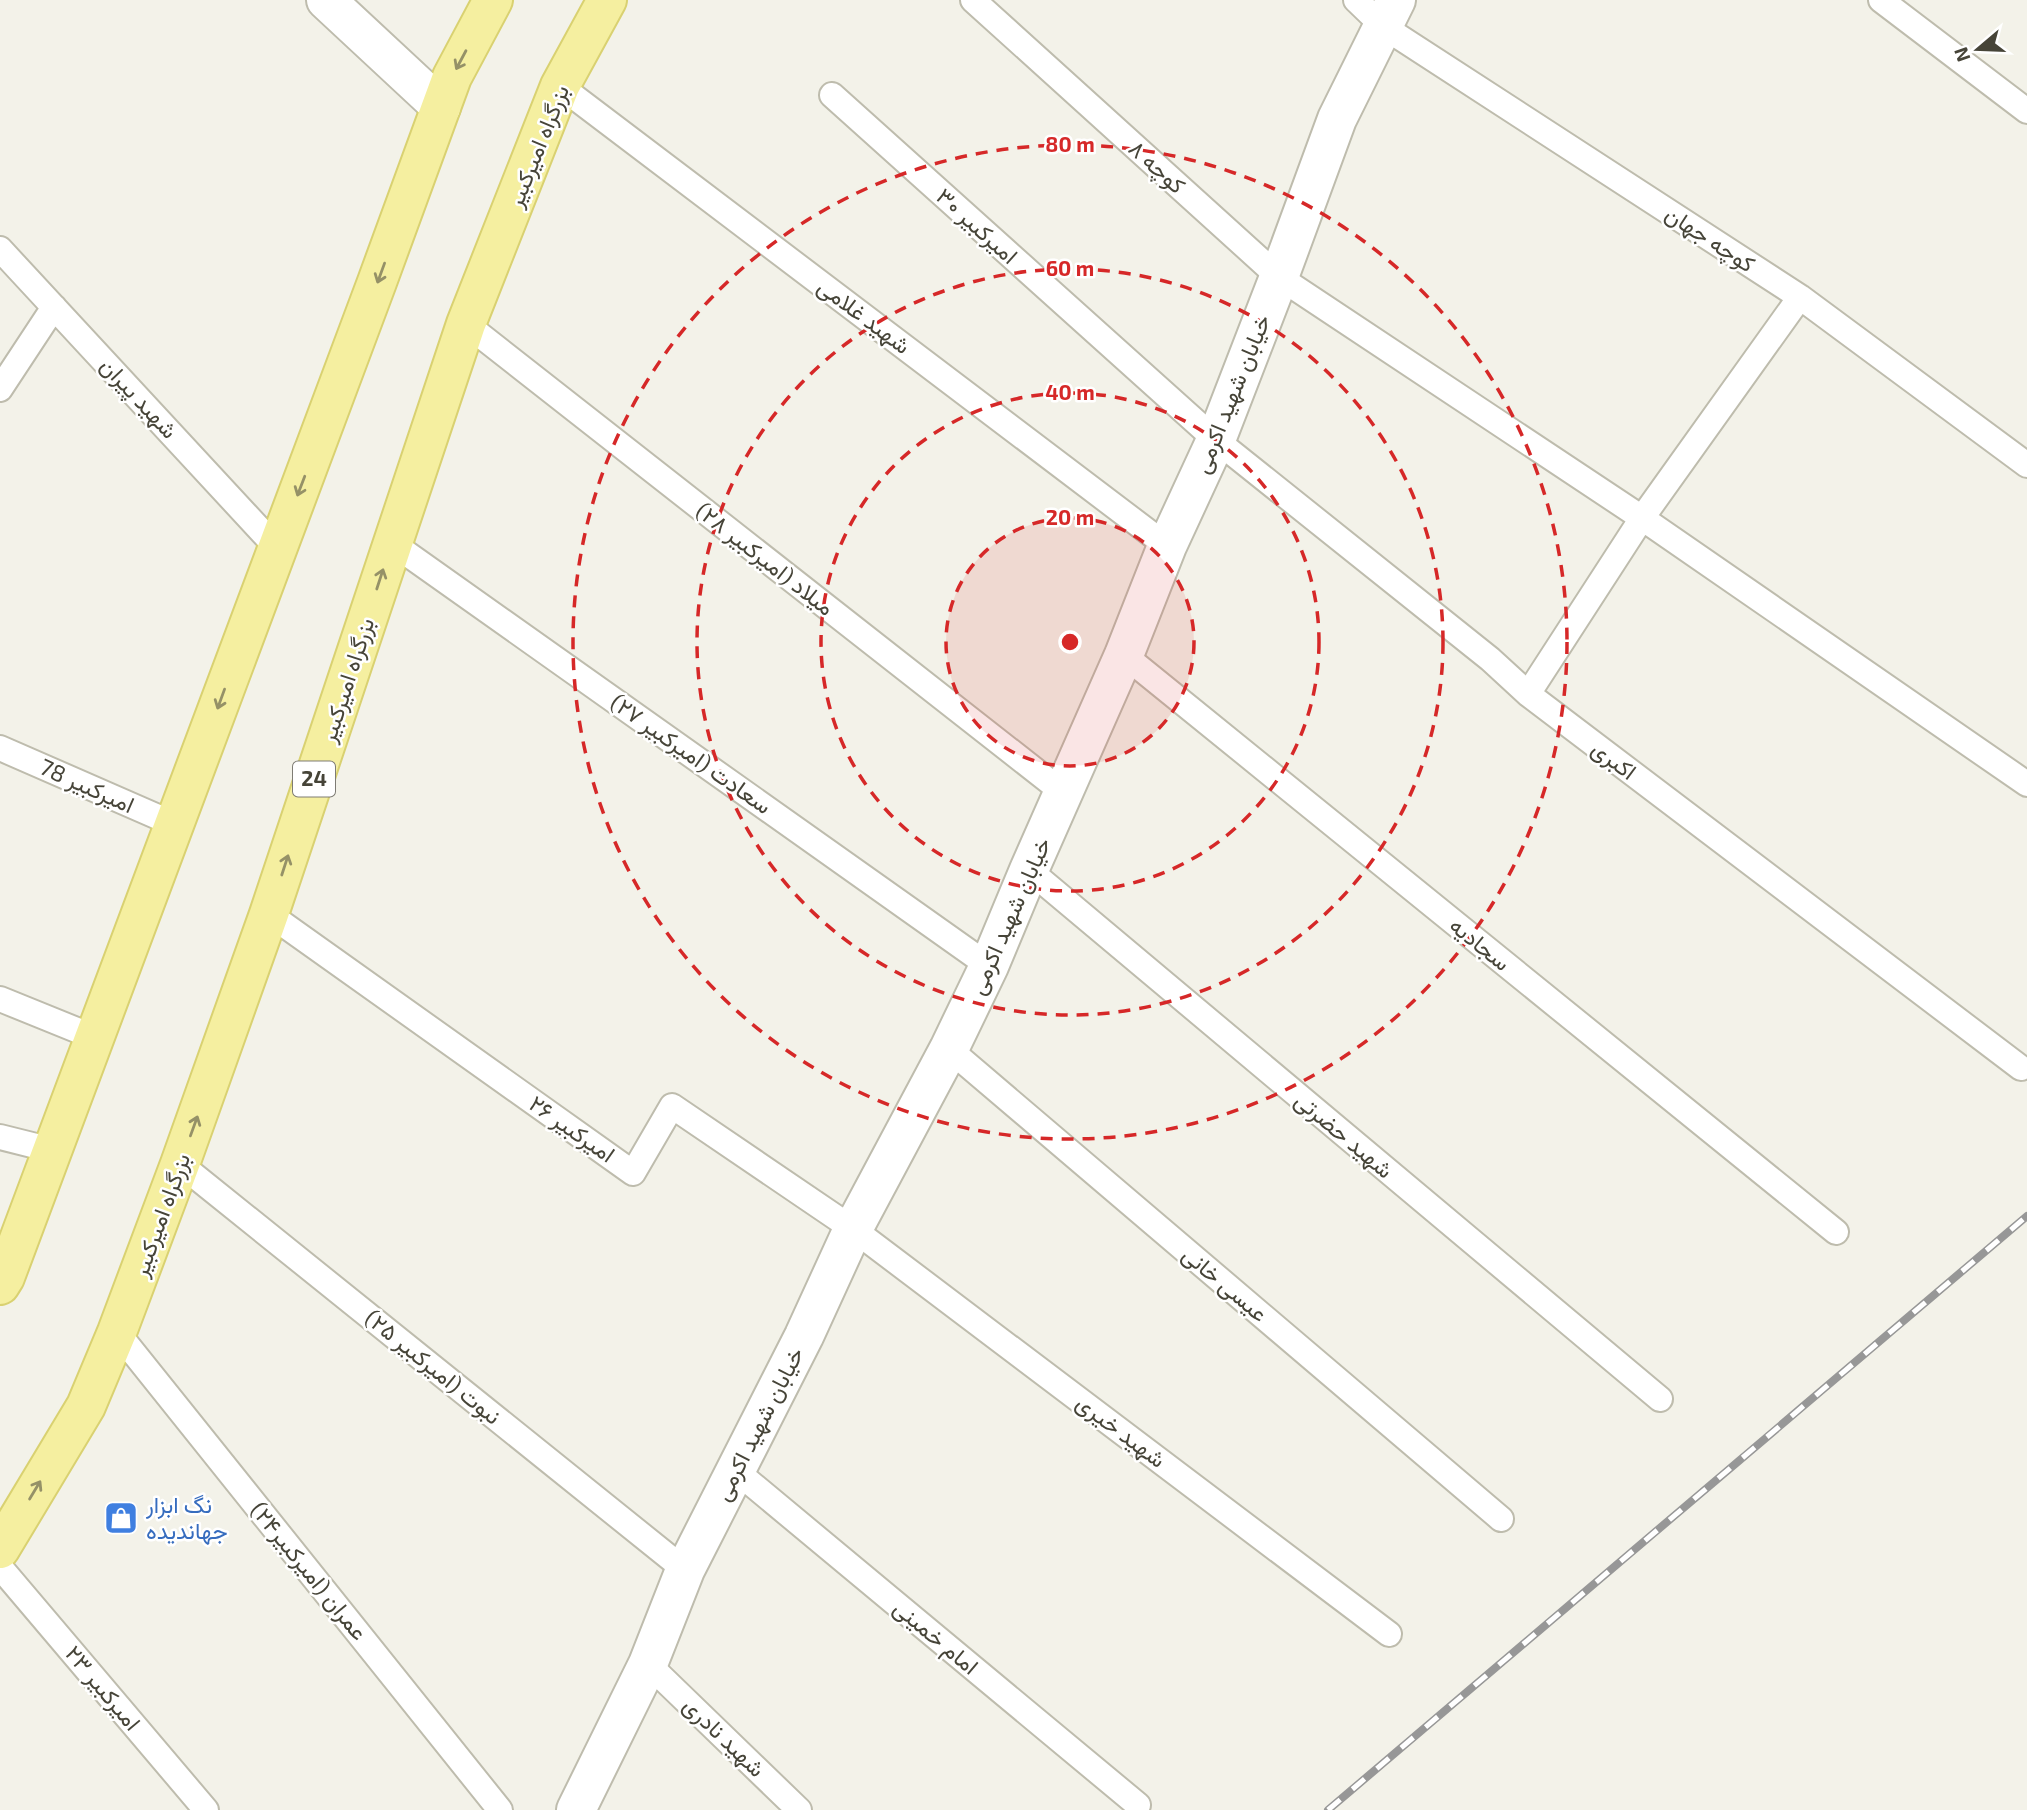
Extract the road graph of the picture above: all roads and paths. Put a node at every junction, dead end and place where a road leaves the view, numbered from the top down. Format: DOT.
graph roads {
  1 [pos="326,0"];
  2 [pos="493,0"];
  3 [pos="607,0"];
  4 [pos="973,0"];
  5 [pos="1356,0"];
  6 [pos="1881,0"];
  7 [pos="1390,14"];
  8 [pos="561,86"];
  9 [pos="832,95"];
  10 [pos="441,107"];
  11 [pos="2027,111"];
  12 [pos="0,249"];
  13 [pos="1279,277"];
  14 [pos="1800,298"];
  15 [pos="54,307"];
  16 [pos="466,324"];
  17 [pos="0,389"];
  18 [pos="1216,440"];
  19 [pos="2027,465"];
  20 [pos="1642,518"];
  21 [pos="392,543"];
  22 [pos="1167,545"];
  23 [pos="277,548"];
  24 [pos="1124,655"];
  25 [pos="1528,694"];
  26 [pos="0,748"];
  27 [pos="2027,784"];
  28 [pos="1064,793"];
  29 [pos="174,824"];
  30 [pos="1029,870"];
  31 [pos="269,914"];
  32 [pos="989,965"];
  33 [pos="0,999"];
  34 [pos="94,1037"];
  35 [pos="949,1049"];
  36 [pos="2021,1068"];
  37 [pos="0,1137"];
  38 [pos="52,1150"];
  39 [pos="180,1164"];
  40 [pos="853,1229"];
  41 [pos="1836,1232"];
  42 [pos="0,1285"];
  43 [pos="117,1332"];
  44 [pos="1660,1399"];
  45 [pos="735,1470"];
  46 [pos="1501,1519"];
  47 [pos="0,1549"];
  48 [pos="0,1567"];
  49 [pos="685,1570"];
  50 [pos="1390,1634"];
  51 [pos="648,1664"];
  52 [pos="1138,1805"];
  53 [pos="206,1810"];
  54 [pos="500,1810"];
  55 [pos="576,1810"];
  56 [pos="799,1810"];
  1 -- 10 [label="street"];
  2 -- 10 [label="main road, one-way"];
  3 -- 8 [label="main road, بزرگراه امیرکبیر / 24"];
  4 -- 13 [label="lane, کوچه ۸"];
  5 -- 7 [label="lane, کوچه جهان"];
  6 -- 11 [label="lane"];
  7 -- 13 [label="street, خیابان شهید اکرمی"];
  7 -- 14 [label="lane, کوچه جهان"];
  8 -- 16 [label="main road, بزرگراه امیرکبیر / 24"];
  8 -- 22 [label="lane, شهید غلامی"];
  9 -- 18 [label="lane, امیرکبیر ۳۰"];
  10 -- 23 [label="main road, one-way"];
  12 -- 15 [label="lane, شهید پیران"];
  13 -- 18 [label="street, خیابان شهید اکرمی"];
  13 -- 20 [label="lane, کوچه ۸"];
  14 -- 19 [label="lane, کوچه جهان"];
  14 -- 20 [label="lane"];
  15 -- 17 [label="lane"];
  15 -- 23 [label="lane, شهید پیران"];
  16 -- 21 [label="main road, بزرگراه امیرکبیر / 24"];
  16 -- 28 [label="lane, میلاد (امیرکبیر ۲۸)"];
  18 -- 22 [label="street, خیابان شهید اکرمی"];
  18 -- 25 [label="lane, اکبری"];
  20 -- 25 [label="lane"];
  20 -- 27 [label="lane, کوچه ۸"];
  31 -- 21 [label="main road, بزرگراه امیرکبیر / 24, one-way"];
  21 -- 32 [label="lane, سعادت (امیرکبیر ۲۷)"];
  22 -- 24 [label="street, خیابان شهید اکرمی"];
  23 -- 29 [label="main road, one-way"];
  24 -- 28 [label="street, خیابان شهید اکرمی"];
  24 -- 41 [label="lane, سجادیه"];
  25 -- 36 [label="lane, اکبری"];
  26 -- 29 [label="lane, امیرکبیر 78"];
  28 -- 30 [label="street, خیابان شهید اکرمی"];
  29 -- 34 [label="main road"];
  30 -- 32 [label="street, خیابان شهید اکرمی"];
  30 -- 44 [label="lane, شهید حضرتی"];
  39 -- 31 [label="main road, بزرگراه امیرکبیر / 24, one-way"];
  31 -- 40 [label="lane, امیرکبیر ۲۶"];
  32 -- 35 [label="street, خیابان شهید اکرمی"];
  33 -- 34 [label="lane"];
  34 -- 38 [label="main road"];
  35 -- 40 [label="street, خیابان شهید اکرمی"];
  35 -- 46 [label="lane, عیسی خانی"];
  37 -- 38 [label="lane"];
  38 -- 42 [label="main road"];
  39 -- 43 [label="main road, بزرگراه امیرکبیر / 24"];
  39 -- 49 [label="lane, نبوت (امیرکبیر ۲۵)"];
  40 -- 45 [label="street, خیابان شهید اکرمی"];
  40 -- 50 [label="lane, شهید خیری"];
  47 -- 43 [label="main road, بزرگراه امیرکبیر / 24, one-way"];
  43 -- 54 [label="lane, عمران (امیرکبیر۲۴)"];
  45 -- 49 [label="street, خیابان شهید اکرمی"];
  45 -- 52 [label="lane, امام خمینی"];
  48 -- 53 [label="lane, امیرکبیر ۲۳"];
  49 -- 51 [label="street, خیابان شهید اکرمی"];
  51 -- 55 [label="street, خیابان شهید اکرمی"];
  51 -- 56 [label="lane, شهید نادری"];
}
